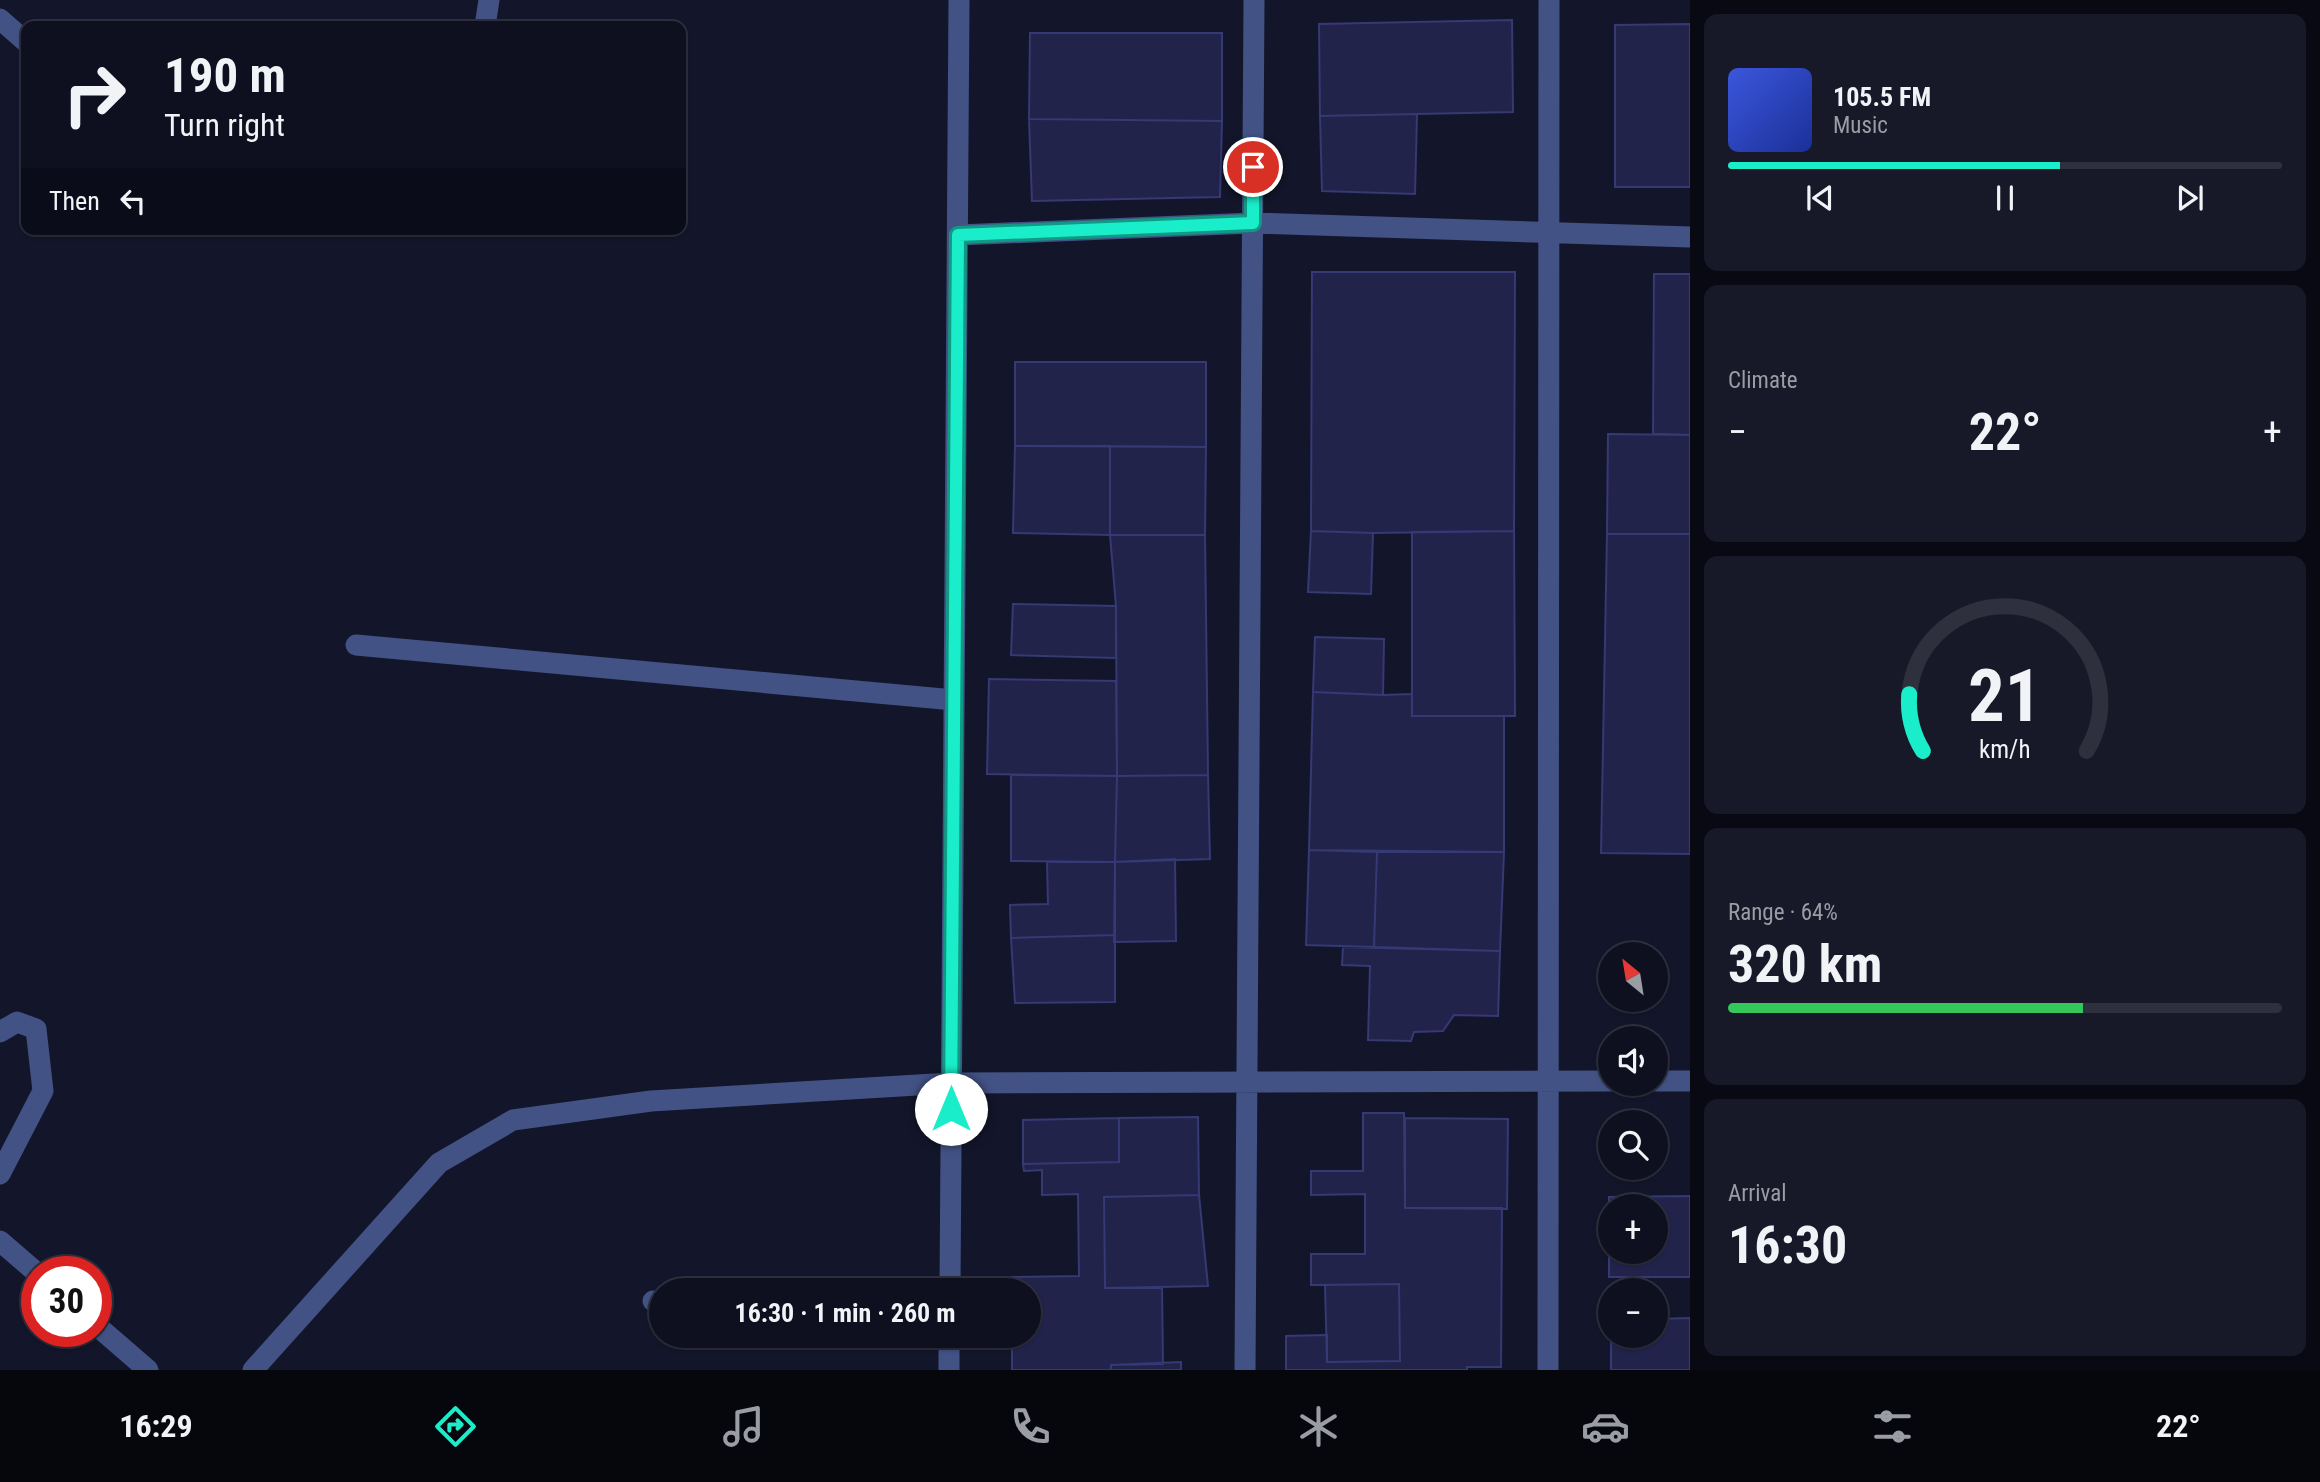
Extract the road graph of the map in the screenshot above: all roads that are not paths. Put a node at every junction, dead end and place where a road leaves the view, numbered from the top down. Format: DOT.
graph roads {
  1 [pos="489,0"];
  2 [pos="959,0"];
  3 [pos="1254,0"];
  4 [pos="1549,0"];
  5 [pos="0,19"];
  6 [pos="486,21"];
  7 [pos="21,38"];
  8 [pos="1253,223"];
  9 [pos="1549,232"];
  10 [pos="958,235"];
  11 [pos="1690,237"];
  12 [pos="356,645"];
  13 [pos="954,700"];
  14 [pos="0,1032"];
  15 [pos="1548,1081"];
  16 [pos="1598,1081"];
  17 [pos="1668,1081"];
  18 [pos="1690,1081"];
  19 [pos="1247,1082"];
  20 [pos="951,1083"];
  21 [pos="0,1174"];
  22 [pos="0,1241"];
  23 [pos="21,1259"];
  24 [pos="950,1278"];
  25 [pos="112,1339"];
  26 [pos="949,1348"];
  27 [pos="148,1370"];
  28 [pos="253,1370"];
  29 [pos="949,1370"];
  30 [pos="1245,1370"];
  31 [pos="1548,1370"];
  1 -- 6 [label="street"];
  2 -- 10 [label="street"];
  3 -- 8 [label="street"];
  4 -- 9 [label="street"];
  5 -- 7 [label="street"];
  8 -- 9 [label="street"];
  8 -- 10 [label="street"];
  8 -- 19 [label="street"];
  9 -- 11 [label="street"];
  9 -- 15 [label="street"];
  10 -- 13 [label="street"];
  12 -- 13 [label="street"];
  13 -- 20 [label="street"];
  14 -- 21 [label="street"];
  15 -- 16 [label="street"];
  15 -- 19 [label="street"];
  15 -- 31 [label="street"];
  17 -- 18 [label="street"];
  19 -- 20 [label="street"];
  19 -- 30 [label="street"];
  20 -- 24 [label="street"];
  20 -- 28 [label="street"];
  22 -- 23 [label="street"];
  25 -- 27 [label="street"];
  26 -- 29 [label="street"];
}
